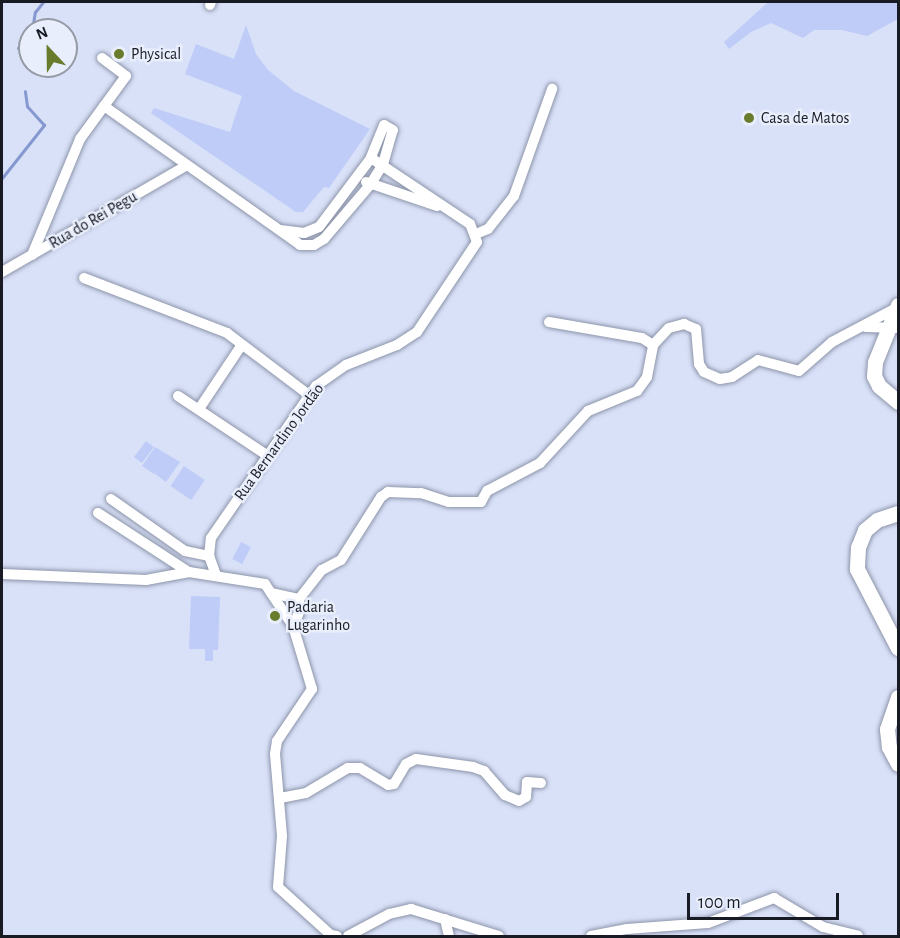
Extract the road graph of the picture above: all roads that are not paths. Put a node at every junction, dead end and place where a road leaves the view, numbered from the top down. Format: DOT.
graph roads {
  1 [pos="102,58"];
  2 [pos="552,89"];
  3 [pos="104,106"];
  4 [pos="371,158"];
  5 [pos="383,164"];
  6 [pos="184,166"];
  7 [pos="358,176"];
  8 [pos="370,185"];
  9 [pos="448,210"];
  10 [pos="280,230"];
  11 [pos="476,234"];
  12 [pos="32,255"];
  13 [pos="2,272"];
  14 [pos="84,279"];
  15 [pos="898,306"];
  16 [pos="549,322"];
  17 [pos="894,327"];
  18 [pos="854,330"];
  19 [pos="653,345"];
  20 [pos="241,346"];
  21 [pos="309,395"];
  22 [pos="178,396"];
  23 [pos="898,402"];
  24 [pos="199,409"];
  25 [pos="268,456"];
  26 [pos="111,499"];
  27 [pos="98,513"];
  28 [pos="898,513"];
  29 [pos="138,519"];
  30 [pos="129,534"];
  31 [pos="209,556"];
  32 [pos="189,572"];
  33 [pos="2,574"];
  34 [pos="216,575"];
  35 [pos="268,588"];
  36 [pos="299,599"];
  37 [pos="293,626"];
  38 [pos="898,648"];
  39 [pos="898,697"];
  40 [pos="898,765"];
  41 [pos="541,783"];
  42 [pos="280,798"];
  43 [pos="445,920"];
  44 [pos="333,936"];
  45 [pos="348,936"];
  46 [pos="449,936"];
  47 [pos="499,936"];
  48 [pos="591,936"];
  49 [pos="858,936"];
  1 -- 3 [label="street"];
  2 -- 11 [label="street"];
  3 -- 6 [label="street"];
  3 -- 12 [label="street"];
  4 -- 5 [label="street"];
  4 -- 5 [label="street"];
  4 -- 7 [label="street"];
  5 -- 8 [label="street"];
  5 -- 9 [label="street"];
  6 -- 10 [label="street"];
  6 -- 12 [label="street, Rua do Rei Pegu"];
  7 -- 8 [label="street"];
  7 -- 10 [label="street"];
  8 -- 9 [label="street"];
  8 -- 10 [label="street"];
  9 -- 11 [label="street"];
  11 -- 21 [label="street, Rua Bernardino Jordão"];
  12 -- 13 [label="street, Rua do Rei Pegu"];
  14 -- 20 [label="street"];
  15 -- 17 [label="street"];
  15 -- 18 [label="street"];
  16 -- 19 [label="street"];
  17 -- 18 [label="street"];
  17 -- 23 [label="street"];
  18 -- 19 [label="street"];
  19 -- 36 [label="street"];
  20 -- 21 [label="street"];
  20 -- 24 [label="street"];
  21 -- 25 [label="street, Rua Bernardino Jordão"];
  22 -- 24 [label="street"];
  24 -- 25 [label="street"];
  25 -- 31 [label="street, Rua Bernardino Jordão"];
  26 -- 29 [label="street"];
  27 -- 30 [label="street"];
  28 -- 38 [label="street"];
  29 -- 30 [label="street"];
  29 -- 31 [label="street"];
  30 -- 32 [label="street"];
  31 -- 34 [label="street"];
  32 -- 33 [label="street"];
  32 -- 34 [label="street"];
  34 -- 35 [label="street"];
  35 -- 36 [label="street"];
  35 -- 37 [label="street"];
  36 -- 37 [label="street"];
  37 -- 42 [label="street"];
  39 -- 40 [label="street"];
  41 -- 42 [label="street"];
  42 -- 44 [label="street"];
  43 -- 45 [label="street"];
  43 -- 46 [label="street"];
  43 -- 47 [label="street"];
  48 -- 49 [label="street"];
}
